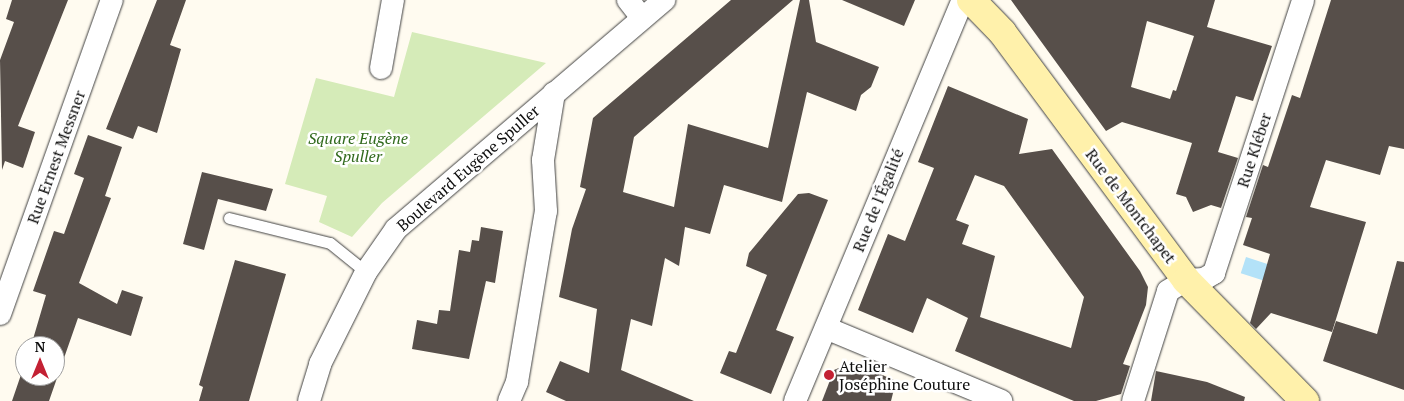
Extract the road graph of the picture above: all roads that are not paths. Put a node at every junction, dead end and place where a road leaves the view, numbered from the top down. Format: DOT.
graph roads {
  1 [pos="112,0"];
  2 [pos="393,0"];
  3 [pos="628,0"];
  4 [pos="664,0"];
  5 [pos="963,0"];
  6 [pos="971,0"];
  7 [pos="1303,0"];
  8 [pos="642,18"];
  9 [pos="381,68"];
  10 [pos="554,92"];
  11 [pos="229,218"];
  12 [pos="366,272"];
  13 [pos="1186,280"];
  14 [pos="0,314"];
  15 [pos="826,328"];
  16 [pos="309,401"];
  17 [pos="509,401"];
  18 [pos="795,401"];
  19 [pos="1001,401"];
  20 [pos="1133,401"];
  21 [pos="1305,401"];
  1 -- 14 [label="street, Rue Ernest Messner"];
  2 -- 9 [label="street"];
  3 -- 8 [label="street"];
  4 -- 8 [label="street, Boulevard Eugène Spuller"];
  5 -- 15 [label="street, Rue de l'Égalité"];
  6 -- 13 [label="street, Rue de Montchapet"];
  7 -- 13 [label="street, Rue Kléber"];
  8 -- 10 [label="street, Boulevard Eugène Spuller"];
  10 -- 12 [label="street, Boulevard Eugène Spuller"];
  10 -- 17 [label="street"];
  11 -- 12 [label="lane"];
  12 -- 16 [label="street, Boulevard Eugène Spuller"];
  13 -- 20 [label="street"];
  13 -- 21 [label="street, Rue de Montchapet"];
  15 -- 18 [label="street, Rue de l'Égalité"];
  15 -- 19 [label="street"];
}
